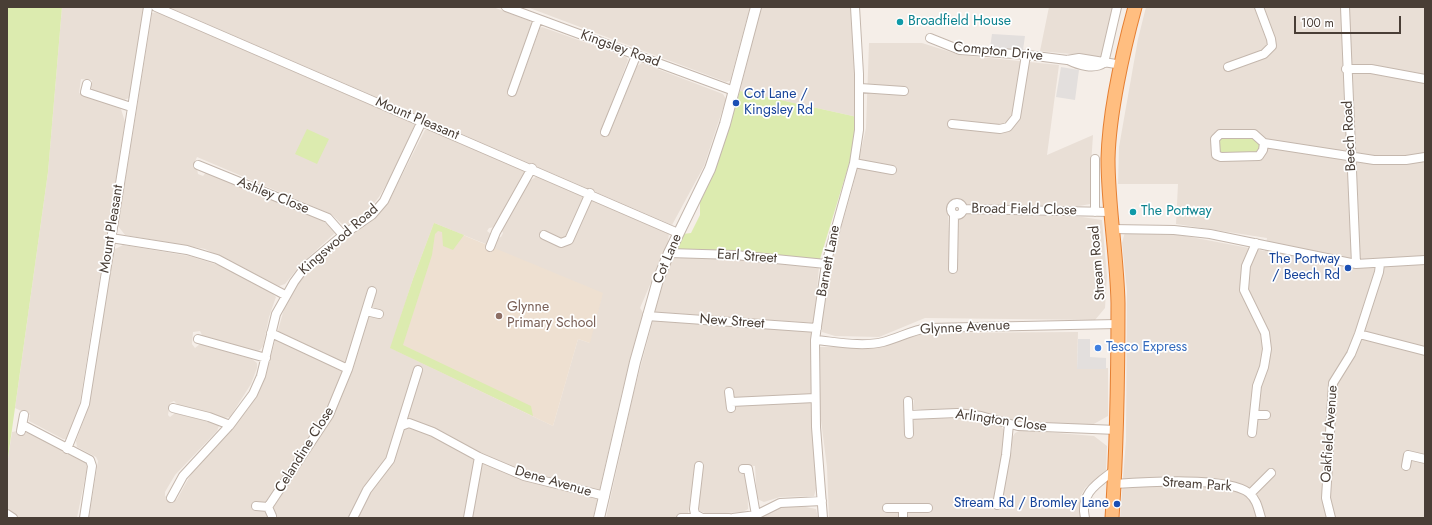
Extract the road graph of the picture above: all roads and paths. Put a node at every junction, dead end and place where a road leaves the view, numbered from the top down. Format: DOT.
graph roads {
  1 [pos="148,7"];
  2 [pos="156,7"];
  3 [pos="506,7"];
  4 [pos="756,7"];
  5 [pos="855,7"];
  6 [pos="1117,7"];
  7 [pos="1135,7"];
  8 [pos="1259,7"];
  9 [pos="1345,7"];
  10 [pos="538,19"];
  11 [pos="930,38"];
  12 [pos="1026,55"];
  13 [pos="636,56"];
  14 [pos="1104,63"];
  15 [pos="1122,65"];
  16 [pos="1228,67"];
  17 [pos="1346,69"];
  18 [pos="1425,78"];
  19 [pos="87,84"];
  20 [pos="860,88"];
  21 [pos="734,91"];
  22 [pos="904,91"];
  23 [pos="512,92"];
  24 [pos="132,107"];
  25 [pos="422,122"];
  26 [pos="952,124"];
  27 [pos="605,132"];
  28 [pos="1264,143"];
  29 [pos="1351,156"];
  30 [pos="1425,157"];
  31 [pos="1094,159"];
  32 [pos="854,162"];
  33 [pos="198,165"];
  34 [pos="532,168"];
  35 [pos="892,170"];
  36 [pos="590,194"];
  37 [pos="1095,212"];
  38 [pos="1110,212"];
  39 [pos="1111,229"];
  40 [pos="678,233"];
  41 [pos="343,235"];
  42 [pos="544,235"];
  43 [pos="111,238"];
  44 [pos="1256,243"];
  45 [pos="490,247"];
  46 [pos="668,253"];
  47 [pos="1425,260"];
  48 [pos="826,264"];
  49 [pos="1356,264"];
  50 [pos="1380,264"];
  51 [pos="953,269"];
  52 [pos="372,291"];
  53 [pos="285,295"];
  54 [pos="366,311"];
  55 [pos="379,314"];
  56 [pos="647,316"];
  57 [pos="1117,324"];
  58 [pos="817,328"];
  59 [pos="271,333"];
  60 [pos="1360,334"];
  61 [pos="197,339"];
  62 [pos="816,340"];
  63 [pos="1425,351"];
  64 [pos="266,358"];
  65 [pos="348,369"];
  66 [pos="418,370"];
  67 [pos="730,392"];
  68 [pos="815,398"];
  69 [pos="908,400"];
  70 [pos="172,409"];
  71 [pos="24,415"];
  72 [pos="909,415"];
  73 [pos="1254,415"];
  74 [pos="1266,415"];
  75 [pos="1009,424"];
  76 [pos="230,425"];
  77 [pos="401,426"];
  78 [pos="1117,430"];
  79 [pos="1252,433"];
  80 [pos="909,434"];
  81 [pos="67,449"];
  82 [pos="479,457"];
  83 [pos="1425,459"];
  84 [pos="699,466"];
  85 [pos="1406,466"];
  86 [pos="743,469"];
  87 [pos="1116,469"];
  88 [pos="1271,473"];
  89 [pos="1114,484"];
  90 [pos="1250,494"];
  91 [pos="605,496"];
  92 [pos="171,498"];
  93 [pos="822,501"];
  94 [pos="997,505"];
  95 [pos="256,506"];
  96 [pos="268,507"];
  97 [pos="886,508"];
  98 [pos="903,508"];
  99 [pos="928,508"];
  100 [pos="7,514"];
  101 [pos="756,515"];
  102 [pos="272,516"];
  103 [pos="14,518"];
  104 [pos="84,518"];
  105 [pos="353,518"];
  106 [pos="468,518"];
  107 [pos="599,518"];
  108 [pos="681,518"];
  109 [pos="702,518"];
  110 [pos="729,518"];
  111 [pos="733,518"];
  112 [pos="823,518"];
  113 [pos="903,518"];
  114 [pos="1085,518"];
  115 [pos="1112,518"];
  116 [pos="1261,518"];
  117 [pos="1331,518"];
  1 -- 24 [label="street, Mount Pleasant"];
  2 -- 25 [label="street, Mount Pleasant"];
  3 -- 10 [label="street, Kingsley Road"];
  4 -- 21 [label="street, Cot Lane"];
  5 -- 20 [label="street, Barnett Lane"];
  6 -- 14 [label="street"];
  7 -- 15 [label="highway, Stream Road"];
  8 -- 16 [label="street"];
  9 -- 17 [label="street, Beech Road"];
  10 -- 13 [label="street, Kingsley Road"];
  10 -- 23 [label="street"];
  11 -- 12 [label="street, Compton Drive"];
  12 -- 14 [label="street, Compton Drive"];
  12 -- 26 [label="street"];
  13 -- 21 [label="street, Kingsley Road"];
  13 -- 27 [label="street"];
  14 -- 15 [label="street, Compton Drive"];
  15 -- 38 [label="highway, Stream Road"];
  17 -- 18 [label="street"];
  17 -- 29 [label="street, Beech Road"];
  19 -- 24 [label="street"];
  20 -- 22 [label="street"];
  20 -- 32 [label="street, Barnett Lane"];
  21 -- 40 [label="street, Cot Lane"];
  24 -- 43 [label="street, Mount Pleasant"];
  25 -- 34 [label="street, Mount Pleasant"];
  25 -- 41 [label="street, Kingswood Road"];
  28 -- 28 [label="street"];
  28 -- 29 [label="street"];
  29 -- 30 [label="street"];
  29 -- 49 [label="street, Beech Road"];
  31 -- 37 [label="street"];
  32 -- 35 [label="street"];
  32 -- 48 [label="street, Barnett Lane"];
  33 -- 41 [label="street, Ashley Close"];
  34 -- 36 [label="street, Mount Pleasant"];
  34 -- 45 [label="street"];
  36 -- 40 [label="street, Mount Pleasant"];
  36 -- 42 [label="street"];
  37 -- 38 [label="street, Broad Field Close"];
  37 -- 51 [label="street, Broad Field Close"];
  38 -- 39 [label="highway, Stream Road"];
  39 -- 44 [label="street"];
  39 -- 57 [label="highway, Stream Road"];
  40 -- 46 [label="street, Cot Lane"];
  41 -- 53 [label="street, Kingswood Road"];
  43 -- 53 [label="street"];
  43 -- 81 [label="street, Mount Pleasant"];
  44 -- 49 [label="street"];
  44 -- 73 [label="street"];
  46 -- 48 [label="street, Earl Street"];
  46 -- 56 [label="street, Cot Lane"];
  47 -- 50 [label="street"];
  48 -- 58 [label="street, Barnett Lane"];
  49 -- 50 [label="street"];
  50 -- 60 [label="street, Oakfield Avenue"];
  52 -- 54 [label="street, Celandine Close"];
  53 -- 59 [label="street, Kingswood Road"];
  54 -- 55 [label="street"];
  54 -- 65 [label="street, Celandine Close"];
  56 -- 58 [label="street, New Street"];
  56 -- 91 [label="street, Cot Lane"];
  57 -- 62 [label="street, Glynne Avenue"];
  57 -- 78 [label="highway, Stream Road"];
  58 -- 62 [label="street, Barnett Lane"];
  59 -- 64 [label="street, Kingswood Road"];
  59 -- 65 [label="street"];
  60 -- 63 [label="street"];
  60 -- 117 [label="street, Oakfield Avenue"];
  61 -- 64 [label="street"];
  62 -- 68 [label="street, Barnett Lane"];
  64 -- 76 [label="street, Kingswood Road"];
  65 -- 96 [label="street, Celandine Close"];
  66 -- 77 [label="street"];
  67 -- 68 [label="street"];
  68 -- 93 [label="street, Barnett Lane"];
  69 -- 72 [label="street"];
  70 -- 76 [label="street"];
  71 -- 81 [label="street"];
  72 -- 75 [label="street, Arlington Close"];
  72 -- 80 [label="street"];
  73 -- 74 [label="street"];
  73 -- 79 [label="street"];
  75 -- 78 [label="street, Arlington Close"];
  75 -- 94 [label="street"];
  76 -- 92 [label="street, Kingswood Road"];
  77 -- 82 [label="street, Dene Avenue"];
  77 -- 105 [label="street"];
  78 -- 87 [label="highway, Stream Road"];
  81 -- 104 [label="street"];
  82 -- 91 [label="street, Dene Avenue"];
  82 -- 106 [label="street"];
  83 -- 85 [label="street"];
  84 -- 109 [label="street"];
  86 -- 101 [label="street"];
  87 -- 89 [label="highway, Stream Road"];
  87 -- 114 [label="street"];
  88 -- 90 [label="street"];
  89 -- 90 [label="street, Stream Park"];
  89 -- 115 [label="highway, Stream Road"];
  90 -- 116 [label="street, Stream Park"];
  91 -- 107 [label="street, Cot Lane"];
  93 -- 101 [label="street"];
  93 -- 112 [label="street, Barnett Lane"];
  95 -- 96 [label="street, Celandine Close"];
  96 -- 102 [label="street, Celandine Close"];
  97 -- 98 [label="street"];
  98 -- 99 [label="street"];
  98 -- 113 [label="street"];
  100 -- 103 [label="street"];
  101 -- 111 [label="street"];
  108 -- 109 [label="street"];
  109 -- 110 [label="street"];
}
